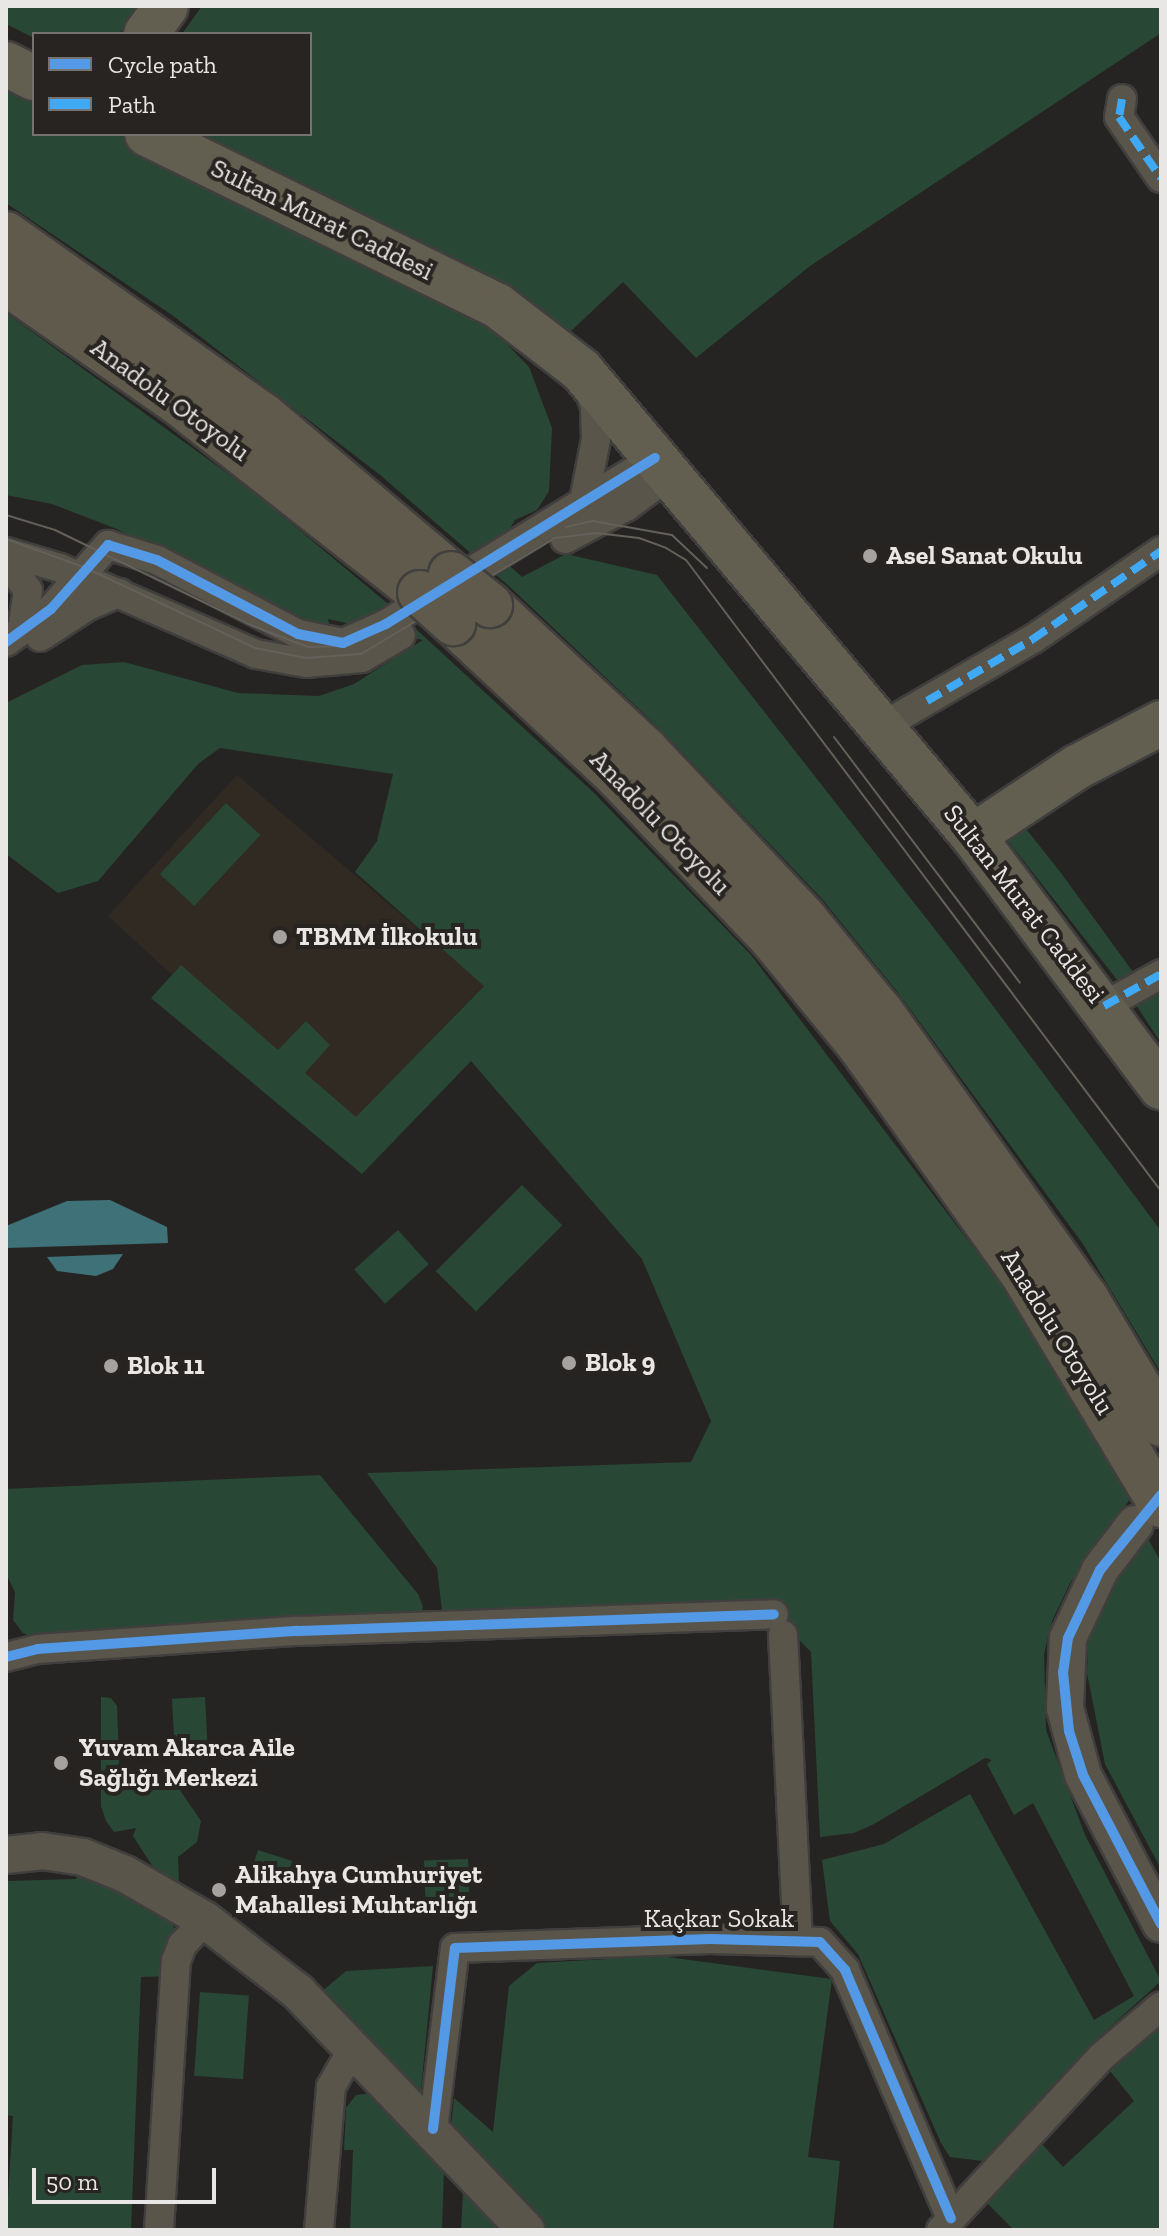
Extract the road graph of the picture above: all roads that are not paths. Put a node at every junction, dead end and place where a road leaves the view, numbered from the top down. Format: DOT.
graph roads {
  1 [pos="166,6"];
  2 [pos="147,32"];
  3 [pos="6,64"];
  4 [pos="32,77"];
  5 [pos="1122,99"];
  6 [pos="151,136"];
  7 [pos="1161,178"];
  8 [pos="6,234"];
  9 [pos="6,283"];
  10 [pos="581,370"];
  11 [pos="673,480"];
  12 [pos="583,506"];
  13 [pos="626,507"];
  14 [pos="1161,551"];
  15 [pos="6,552"];
  16 [pos="6,559"];
  17 [pos="80,577"];
  18 [pos="435,583"];
  19 [pos="119,593"];
  20 [pos="471,614"];
  21 [pos="14,636"];
  22 [pos="6,660"];
  23 [pos="1161,723"];
  24 [pos="881,727"];
  25 [pos="973,836"];
  26 [pos="1161,974"];
  27 [pos="1104,1006"];
  28 [pos="1161,1087"];
  29 [pos="1161,1424"];
  30 [pos="1148,1515"];
  31 [pos="6,1657"];
  32 [pos="6,1830"];
  33 [pos="42,1851"];
  34 [pos="6,1855"];
  35 [pos="205,1920"];
  36 [pos="1161,1924"];
  37 [pos="798,1939"];
  38 [pos="1161,2006"];
  39 [pos="353,2048"];
  40 [pos="433,2129"];
  41 [pos="946,2224"];
  42 [pos="159,2230"];
  43 [pos="319,2230"];
  44 [pos="526,2230"];
  1 -- 2 [label="main road"];
  3 -- 4 [label="main road"];
  5 -- 7 [label="street"];
  6 -- 10 [label="main road, Sultan Murat Caddesi"];
  8 -- 18 [label="highway, Anadolu Otoyolu"];
  9 -- 18 [label="highway, Anadolu Otoyolu"];
  10 -- 11 [label="main road, Sultan Murat Caddesi"];
  10 -- 12 [label="street"];
  11 -- 12 [label="street"];
  11 -- 13 [label="street"];
  11 -- 13 [label="street"];
  11 -- 24 [label="main road, Sultan Murat Caddesi"];
  12 -- 17 [label="street"];
  13 -- 19 [label="street"];
  14 -- 24 [label="street"];
  15 -- 17 [label="street"];
  16 -- 21 [label="street"];
  17 -- 19 [label="street"];
  17 -- 21 [label="street"];
  18 -- 20 [label="highway, Anadolu Otoyolu, bridge"];
  19 -- 22 [label="street"];
  20 -- 29 [label="highway, Anadolu Otoyolu"];
  20 -- 30 [label="highway, Anadolu Otoyolu"];
  23 -- 25 [label="main road"];
  24 -- 25 [label="main road, Sultan Murat Caddesi"];
  25 -- 27 [label="main road, Sultan Murat Caddesi"];
  26 -- 27 [label="street"];
  27 -- 28 [label="main road, Sultan Murat Caddesi"];
  30 -- 36 [label="street"];
  31 -- 37 [label="street"];
  32 -- 33 [label="street"];
  33 -- 34 [label="street"];
  33 -- 35 [label="street"];
  35 -- 39 [label="street"];
  35 -- 42 [label="street"];
  37 -- 40 [label="street, Kaçkar Sokak"];
  37 -- 41 [label="street, Kaçkar Sokak"];
  38 -- 41 [label="street"];
  39 -- 40 [label="street"];
  39 -- 43 [label="street"];
  40 -- 44 [label="street"];
}
